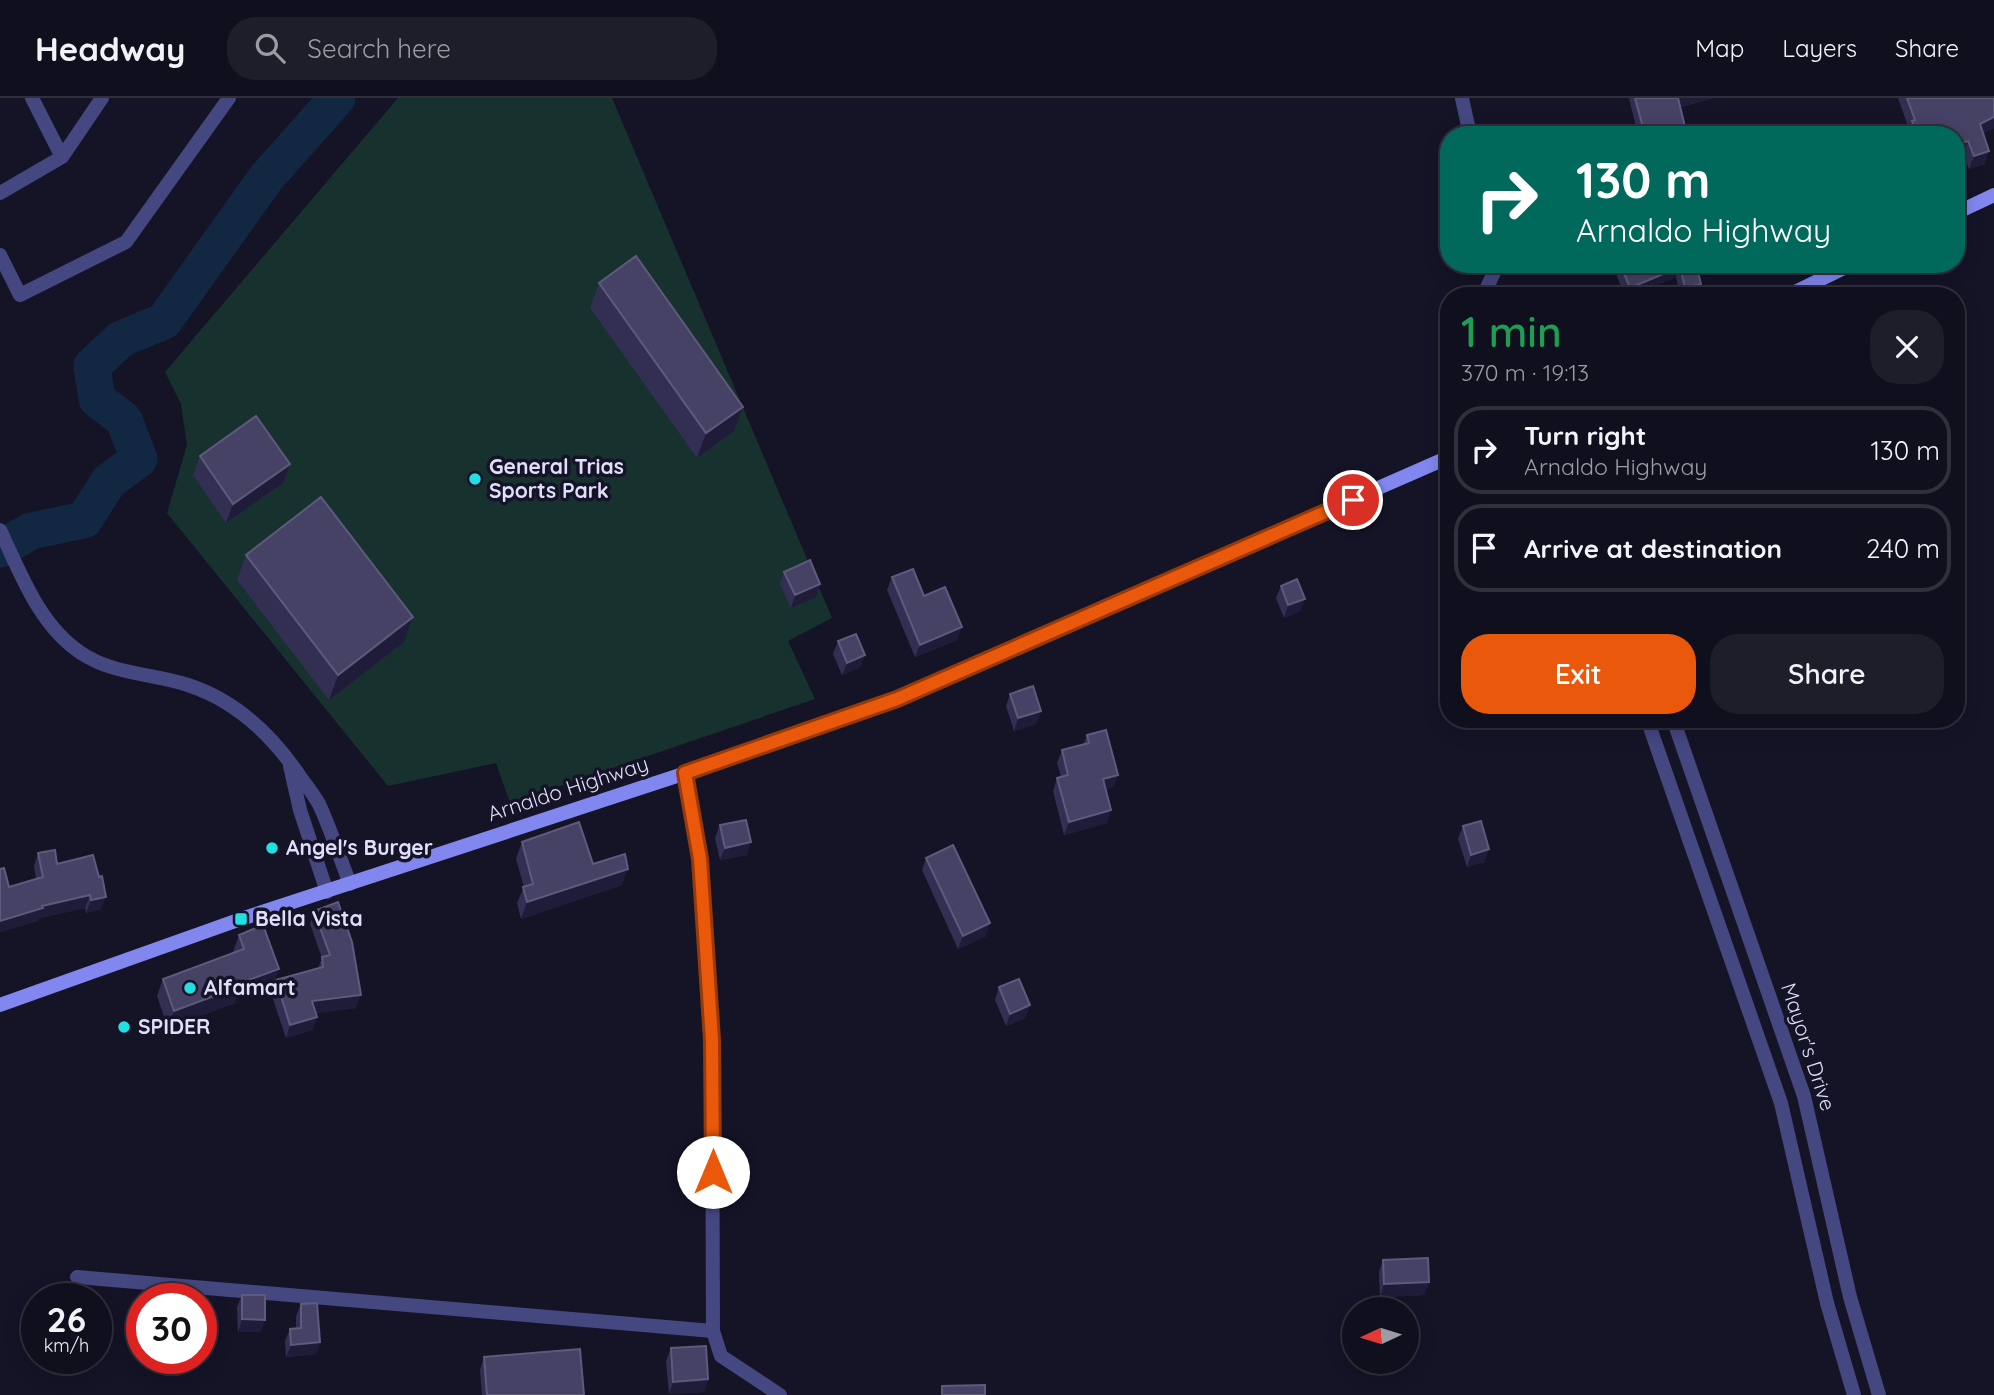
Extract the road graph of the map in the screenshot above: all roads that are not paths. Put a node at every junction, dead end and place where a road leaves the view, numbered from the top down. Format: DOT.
graph roads {
  1 [pos="32,98"];
  2 [pos="102,98"];
  3 [pos="229,98"];
  4 [pos="1462,98"];
  5 [pos="1468,126"];
  6 [pos="62,157"];
  7 [pos="0,193"];
  8 [pos="1994,195"];
  9 [pos="1965,210"];
  10 [pos="0,255"];
  11 [pos="1834,273"];
  12 [pos="1805,287"];
  13 [pos="1440,461"];
  14 [pos="0,530"];
  15 [pos="1650,728"];
  16 [pos="1676,728"];
  17 [pos="288,758"];
  18 [pos="685,773"];
  19 [pos="350,884"];
  20 [pos="327,892"];
  21 [pos="1758,962"];
  22 [pos="1735,971"];
  23 [pos="0,1005"];
  24 [pos="77,1277"];
  25 [pos="713,1331"];
  26 [pos="780,1395"];
  27 [pos="1854,1395"];
  28 [pos="1880,1395"];
  1 -- 6 [label="street"];
  2 -- 6 [label="street"];
  3 -- 10 [label="street"];
  4 -- 5 [label="street"];
  6 -- 7 [label="street"];
  8 -- 9 [label="main road"];
  11 -- 12 [label="main road"];
  13 -- 18 [label="main road, Arnaldo Highway"];
  14 -- 17 [label="street"];
  15 -- 22 [label="street, Mayor's Drive"];
  16 -- 21 [label="street, Mayor's Drive"];
  17 -- 19 [label="street"];
  17 -- 20 [label="street"];
  18 -- 19 [label="main road, Arnaldo Highway"];
  18 -- 25 [label="street"];
  19 -- 20 [label="main road, Arnaldo Highway"];
  20 -- 23 [label="main road, Arnaldo Highway"];
  21 -- 22 [label="street"];
  21 -- 28 [label="street, Mayor's Drive"];
  22 -- 27 [label="street, Mayor's Drive"];
  24 -- 25 [label="street"];
  25 -- 26 [label="street"];
}
